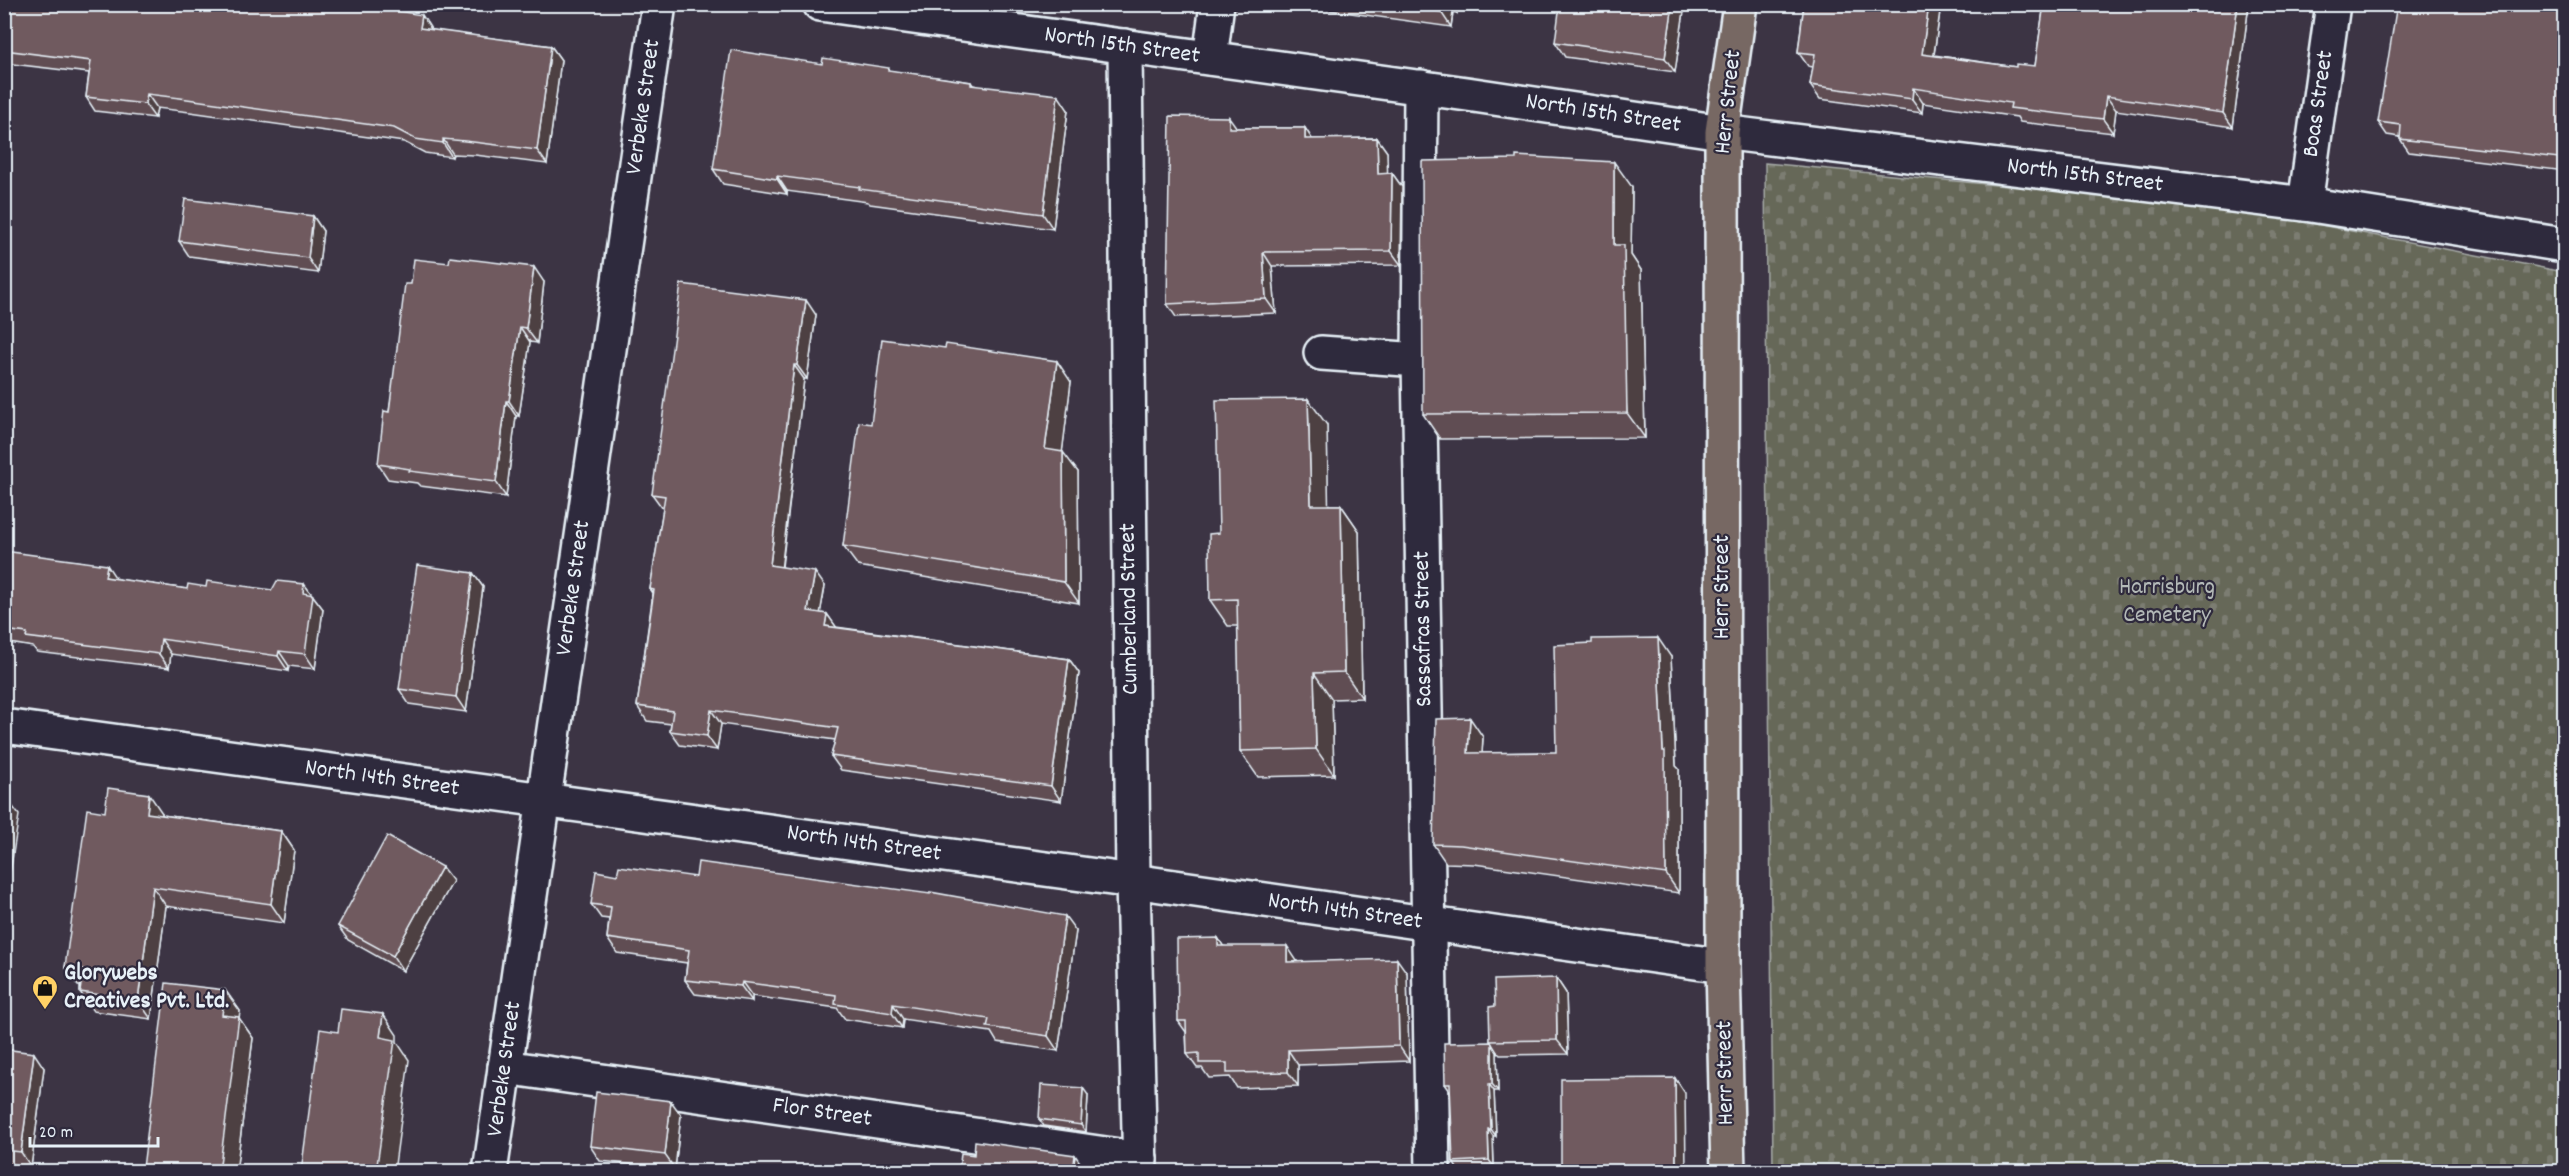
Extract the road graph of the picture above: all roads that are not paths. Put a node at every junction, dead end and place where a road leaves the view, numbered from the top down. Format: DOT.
graph roads {
  1 [pos="659,4"];
  2 [pos="820,4"];
  3 [pos="1217,4"];
  4 [pos="1740,4"];
  5 [pos="2333,4"];
  6 [pos="1125,46"];
  7 [pos="1210,58"];
  8 [pos="1421,87"];
  9 [pos="1722,132"];
  10 [pos="2305,204"];
  11 [pos="2565,245"];
  12 [pos="1321,353"];
  13 [pos="1419,360"];
  14 [pos="4,726"];
  15 [pos="544,800"];
  16 [pos="1133,881"];
  17 [pos="1428,924"];
  18 [pos="1723,966"];
  19 [pos="505,1067"];
  20 [pos="1140,1165"];
  21 [pos="490,1172"];
  22 [pos="1433,1172"];
  23 [pos="1728,1172"];
  1 -- 15 [label="street, Verbeke Street"];
  2 -- 6 [label="street, North 15th Street"];
  3 -- 7 [label="street"];
  4 -- 9 [label="main road, Herr Street"];
  5 -- 10 [label="street, Boas Street"];
  6 -- 7 [label="street, North 15th Street"];
  6 -- 16 [label="street, Cumberland Street"];
  7 -- 8 [label="street, North 15th Street"];
  8 -- 9 [label="street, North 15th Street"];
  8 -- 13 [label="street, Sassafras Street"];
  9 -- 10 [label="street, North 15th Street"];
  9 -- 18 [label="main road, Herr Street"];
  10 -- 11 [label="street, North 15th Street"];
  12 -- 13 [label="street"];
  13 -- 17 [label="street, Sassafras Street"];
  14 -- 15 [label="street, North 14th Street"];
  15 -- 16 [label="street, North 14th Street"];
  15 -- 19 [label="street, Verbeke Street"];
  16 -- 17 [label="street, North 14th Street"];
  16 -- 20 [label="street, Cumberland Street"];
  17 -- 18 [label="street, North 14th Street"];
  17 -- 22 [label="street, Sassafras Street"];
  18 -- 23 [label="main road, Herr Street"];
  19 -- 20 [label="street, Flor Street"];
  19 -- 21 [label="street, Verbeke Street"];
}
